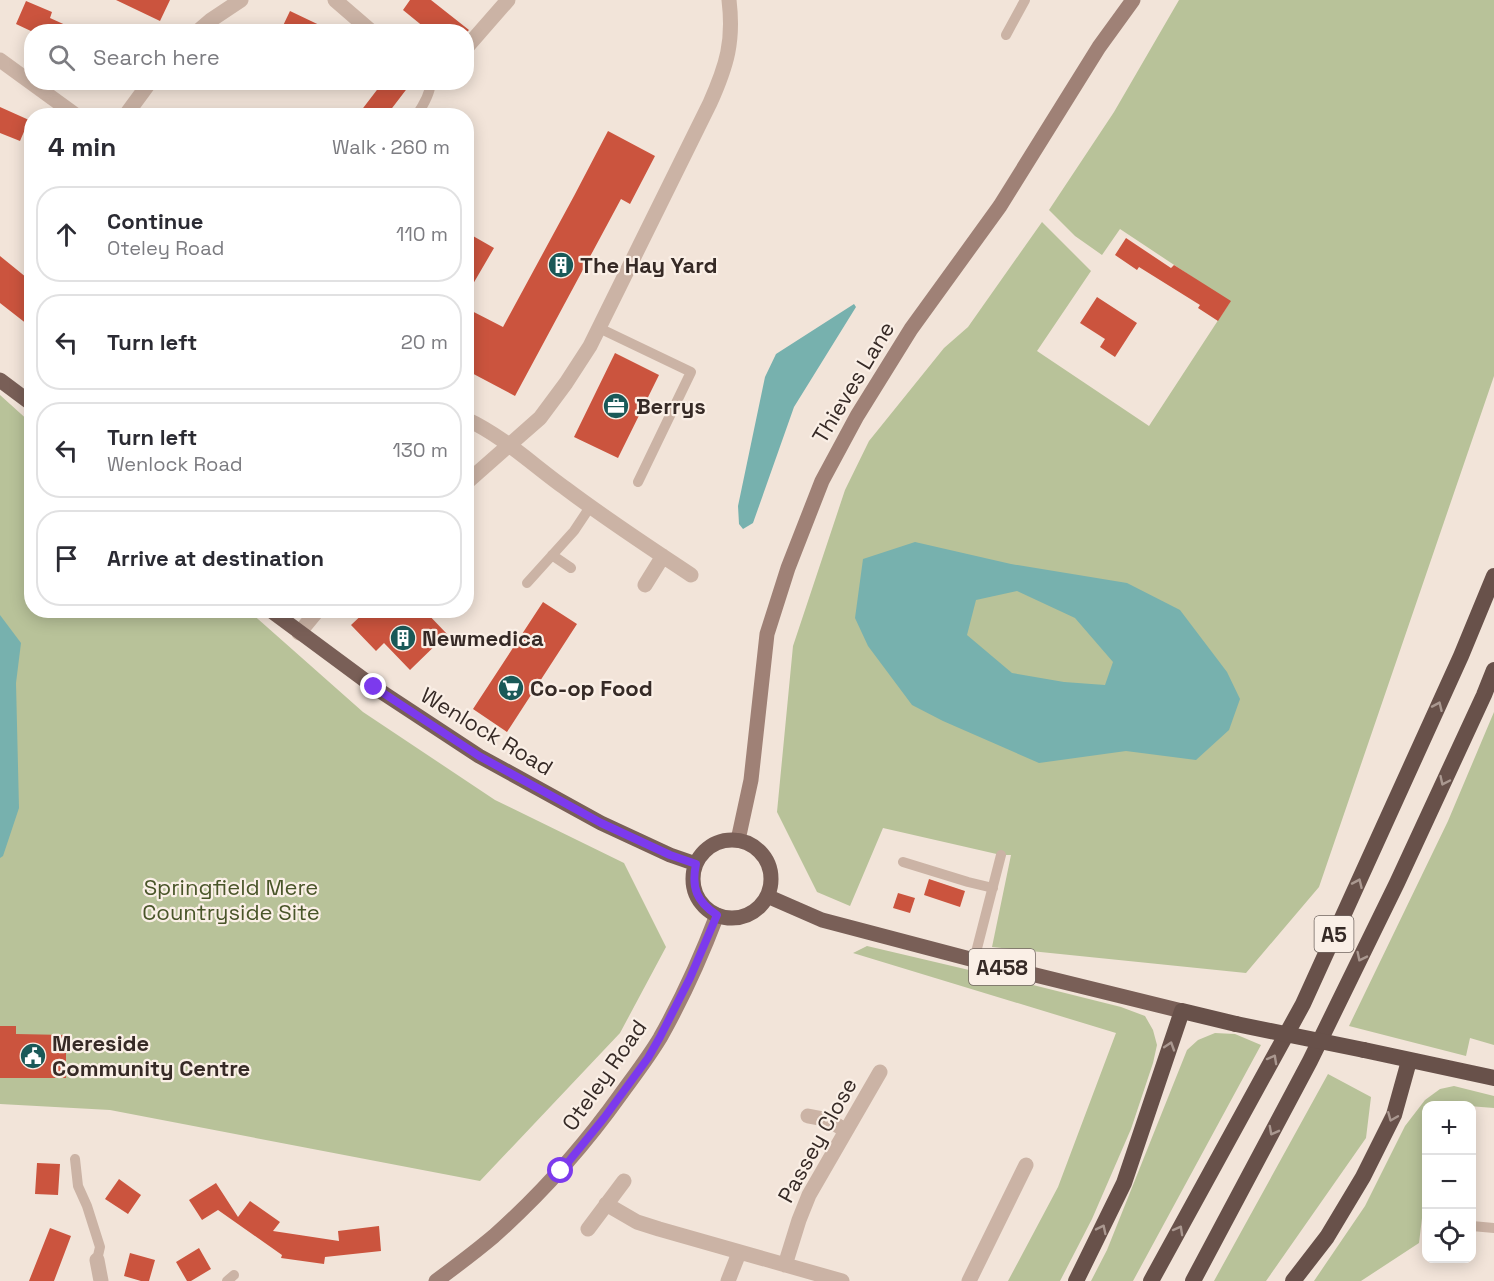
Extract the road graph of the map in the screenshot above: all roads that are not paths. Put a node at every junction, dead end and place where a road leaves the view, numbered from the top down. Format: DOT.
graph roads {
  1 [pos="241,0"];
  2 [pos="335,0"];
  3 [pos="508,0"];
  4 [pos="729,0"];
  5 [pos="1025,0"];
  6 [pos="1133,0"];
  7 [pos="206,24"];
  8 [pos="363,24"];
  9 [pos="1006,35"];
  10 [pos="474,39"];
  11 [pos="0,60"];
  12 [pos="24,77"];
  13 [pos="41,90"];
  14 [pos="144,90"];
  15 [pos="429,90"];
  16 [pos="66,108"];
  17 [pos="130,108"];
  18 [pos="420,108"];
  19 [pos="599,328"];
  20 [pos="0,380"];
  21 [pos="24,398"];
  22 [pos="474,422"];
  23 [pos="510,446"];
  24 [pos="474,476"];
  25 [pos="638,482"];
  26 [pos="590,507"];
  27 [pos="552,555"];
  28 [pos="663,556"];
  29 [pos="571,568"];
  30 [pos="691,575"];
  31 [pos="1494,576"];
  32 [pos="527,584"];
  33 [pos="645,585"];
  34 [pos="280,618"];
  35 [pos="311,618"];
  36 [pos="299,633"];
  37 [pos="1494,670"];
  38 [pos="738,840"];
  39 [pos="1001,855"];
  40 [pos="903,862"];
  41 [pos="696,864"];
  42 [pos="993,888"];
  43 [pos="767,896"];
  44 [pos="717,915"];
  45 [pos="974,960"];
  46 [pos="1182,1011"];
  47 [pos="1409,1061"];
  48 [pos="880,1072"];
  49 [pos="1494,1078"];
  50 [pos="808,1116"];
  51 [pos="846,1131"];
  52 [pos="75,1159"];
  53 [pos="1026,1165"];
  54 [pos="624,1181"];
  55 [pos="606,1204"];
  56 [pos="1476,1226"];
  57 [pos="1494,1228"];
  58 [pos="588,1229"];
  59 [pos="740,1253"];
  60 [pos="97,1260"];
  61 [pos="785,1265"];
  62 [pos="101,1281"];
  63 [pos="436,1281"];
  64 [pos="728,1281"];
  65 [pos="842,1281"];
  66 [pos="969,1281"];
  67 [pos="1076,1281"];
  68 [pos="1151,1281"];
  69 [pos="1193,1281"];
  70 [pos="1293,1281"];
  1 -- 7 [label="street"];
  2 -- 8 [label="street"];
  3 -- 10 [label="street"];
  4 -- 19 [label="street"];
  5 -- 9 [label="lane"];
  6 -- 38 [label="main road, Thieves Lane"];
  11 -- 12 [label="street"];
  13 -- 16 [label="street"];
  14 -- 17 [label="street"];
  15 -- 18 [label="lane"];
  19 -- 23 [label="street"];
  19 -- 25 [label="lane"];
  20 -- 21 [label="main road"];
  22 -- 23 [label="street"];
  23 -- 24 [label="street"];
  23 -- 26 [label="street"];
  26 -- 27 [label="lane"];
  26 -- 28 [label="street"];
  27 -- 29 [label="lane"];
  27 -- 32 [label="lane"];
  28 -- 30 [label="street"];
  28 -- 33 [label="street"];
  68 -- 31 [label="highway, A5, one-way"];
  34 -- 36 [label="main road, Wenlock Road"];
  35 -- 36 [label="street"];
  36 -- 41 [label="main road, Wenlock Road"];
  37 -- 69 [label="highway, A5, one-way"];
  38 -- 41 [label="main road"];
  38 -- 43 [label="main road"];
  39 -- 42 [label="lane"];
  40 -- 42 [label="lane"];
  41 -- 44 [label="main road"];
  42 -- 45 [label="lane"];
  43 -- 44 [label="main road"];
  43 -- 45 [label="main road, A458"];
  44 -- 63 [label="main road, Oteley Road"];
  45 -- 46 [label="main road, A458"];
  46 -- 47 [label="highway, A458, bridge"];
  67 -- 46 [label="highway, one-way"];
  47 -- 49 [label="highway, A458"];
  47 -- 70 [label="highway, one-way"];
  48 -- 51 [label="street, Passey Close"];
  50 -- 51 [label="street"];
  51 -- 61 [label="street, Passey Close"];
  52 -- 60 [label="lane"];
  53 -- 66 [label="street"];
  54 -- 55 [label="street"];
  55 -- 58 [label="street"];
  55 -- 59 [label="street"];
  56 -- 57 [label="lane"];
  59 -- 61 [label="street"];
  59 -- 64 [label="street"];
  60 -- 62 [label="street"];
  61 -- 65 [label="street"];
}
